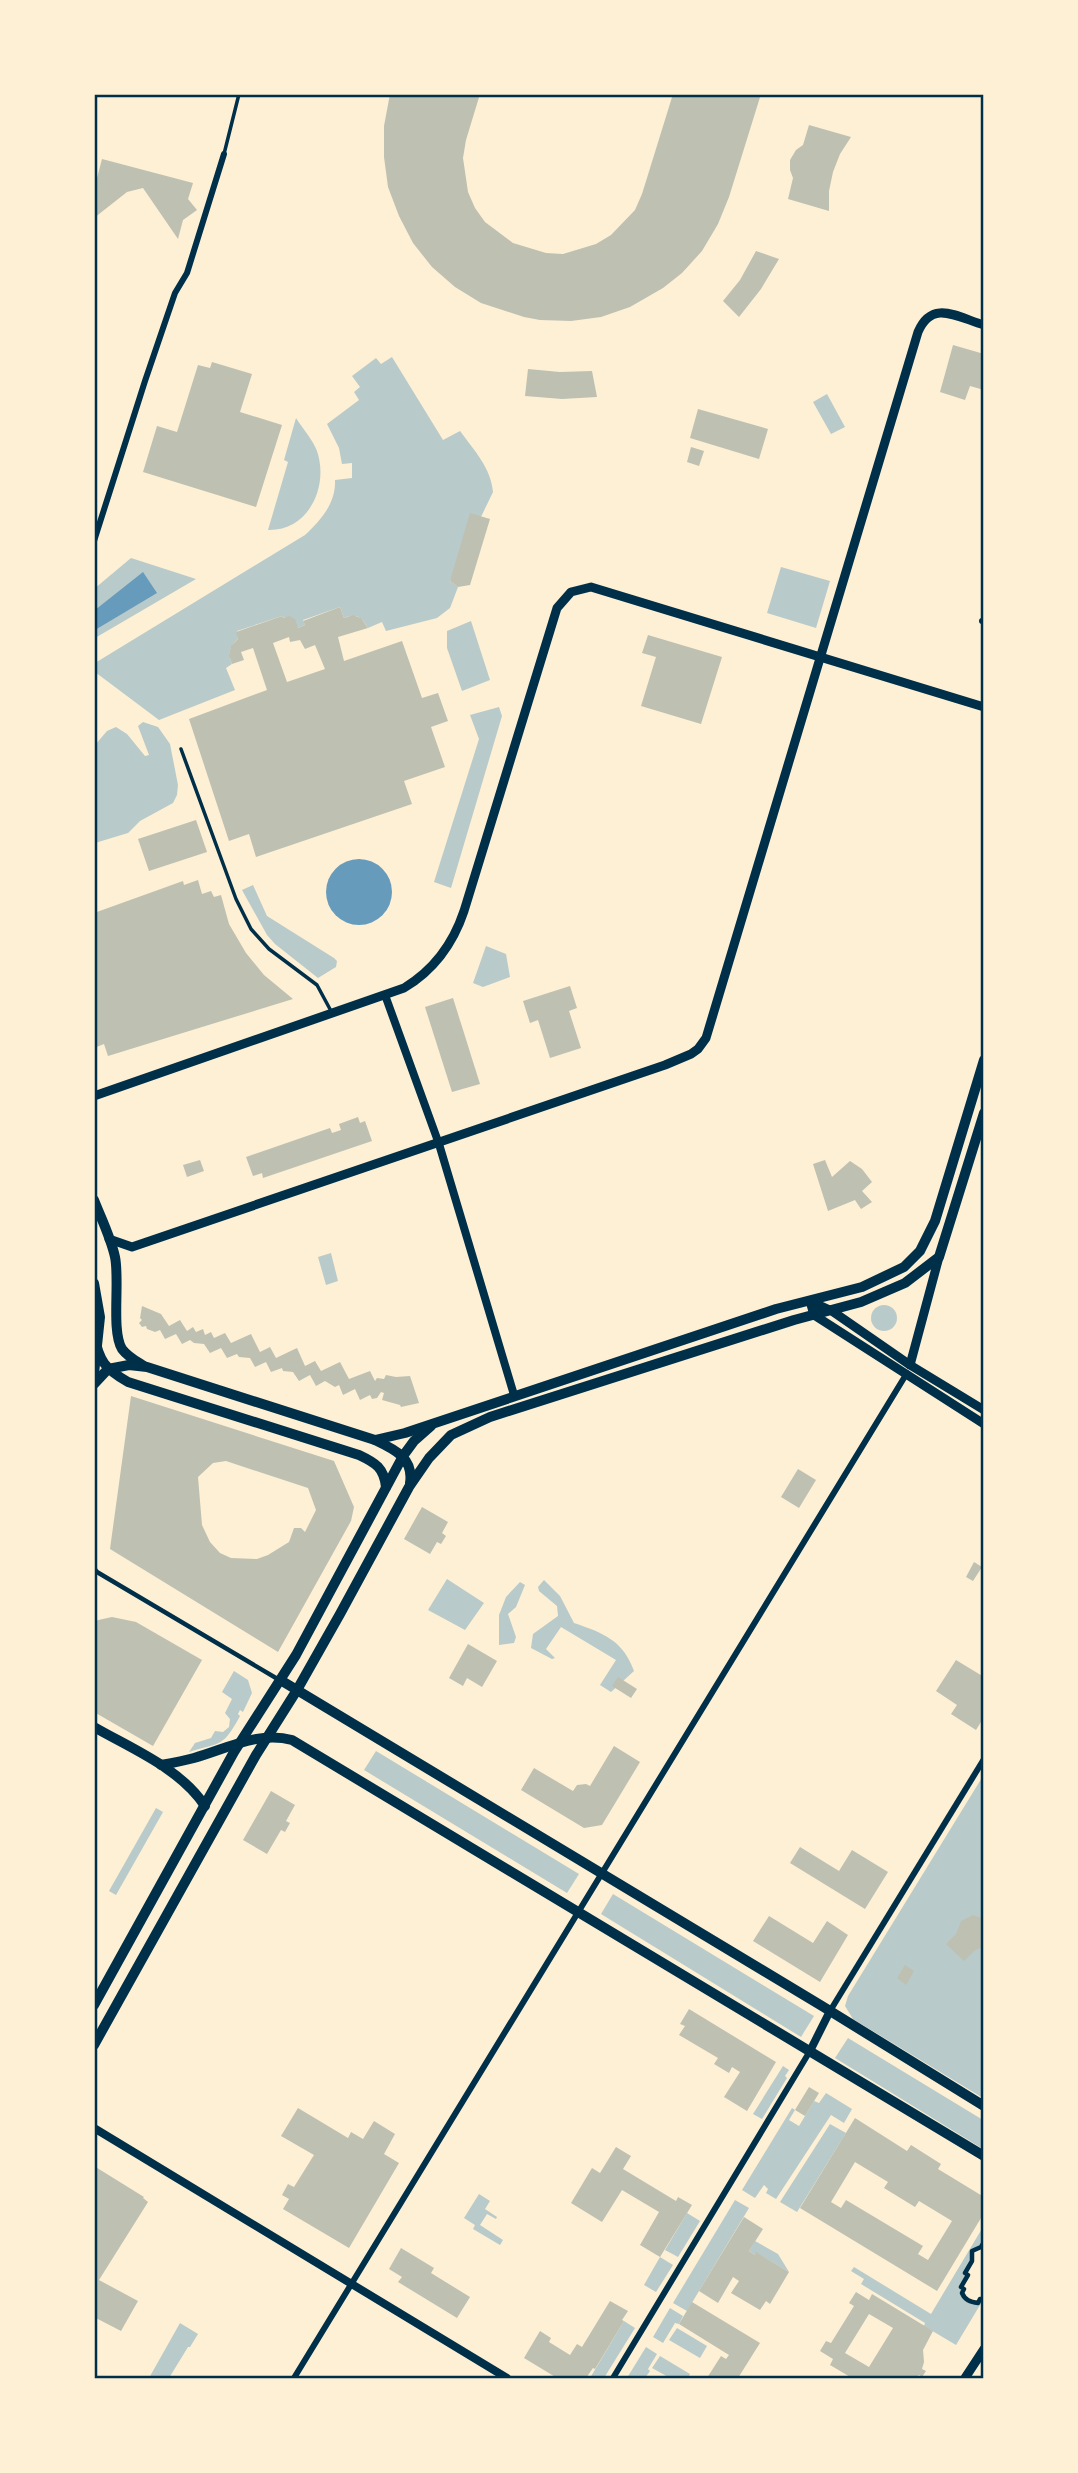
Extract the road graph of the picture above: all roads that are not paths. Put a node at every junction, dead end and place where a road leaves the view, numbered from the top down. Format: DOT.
graph roads {
  1 [pos="239,94"];
  2 [pos="225,154"];
  3 [pos="984,325"];
  4 [pos="94,541"];
  5 [pos="820,657"];
  6 [pos="984,707"];
  7 [pos="181,749"];
  8 [pos="384,995"];
  9 [pos="332,1013"];
  10 [pos="984,1060"];
  11 [pos="94,1096"];
  12 [pos="984,1113"];
  13 [pos="439,1144"];
  14 [pos="94,1200"];
  15 [pos="110,1239"];
  16 [pos="939,1257"];
  17 [pos="94,1283"];
  18 [pos="810,1301"];
  19 [pos="832,1311"];
  20 [pos="814,1315"];
  21 [pos="94,1335"];
  22 [pos="97,1352"];
  23 [pos="910,1365"];
  24 [pos="147,1367"];
  25 [pos="108,1368"];
  26 [pos="94,1374"];
  27 [pos="906,1376"];
  28 [pos="94,1384"];
  29 [pos="514,1395"];
  30 [pos="984,1410"];
  31 [pos="439,1420"];
  32 [pos="984,1424"];
  33 [pos="375,1440"];
  34 [pos="403,1456"];
  35 [pos="410,1487"];
  36 [pos="386,1489"];
  37 [pos="94,1568"];
  38 [pos="282,1681"];
  39 [pos="297,1690"];
  40 [pos="94,1727"];
  41 [pos="266,1738"];
  42 [pos="242,1741"];
  43 [pos="984,1759"];
  44 [pos="161,1765"];
  45 [pos="205,1806"];
  46 [pos="603,1873"];
  47 [pos="579,1913"];
  48 [pos="94,2005"];
  49 [pos="830,2011"];
  50 [pos="94,2045"];
  51 [pos="810,2051"];
  52 [pos="984,2106"];
  53 [pos="94,2128"];
  54 [pos="984,2156"];
  55 [pos="984,2242"];
  56 [pos="351,2284"];
  57 [pos="984,2299"];
  58 [pos="984,2349"];
  59 [pos="294,2378"];
  60 [pos="507,2378"];
  61 [pos="612,2378"];
  62 [pos="965,2378"];
  1 -- 2 [label="lane"];
  2 -- 4 [label="street"];
  3 -- 5 [label="main road"];
  5 -- 6 [label="main road"];
  5 -- 8 [label="main road"];
  5 -- 13 [label="main road"];
  7 -- 9 [label="lane"];
  8 -- 9 [label="main road"];
  8 -- 13 [label="street"];
  9 -- 11 [label="main road"];
  10 -- 18 [label="main road"];
  12 -- 16 [label="main road"];
  13 -- 15 [label="main road"];
  13 -- 29 [label="street"];
  14 -- 15 [label="main road"];
  15 -- 24 [label="main road"];
  16 -- 19 [label="main road"];
  16 -- 23 [label="main road"];
  17 -- 22 [label="main road"];
  18 -- 19 [label="main road"];
  18 -- 20 [label="main road"];
  18 -- 29 [label="main road"];
  19 -- 20 [label="main road"];
  19 -- 23 [label="main road"];
  20 -- 27 [label="main road"];
  20 -- 35 [label="main road"];
  21 -- 22 [label="main road"];
  22 -- 25 [label="main road"];
  22 -- 26 [label="main road"];
  23 -- 27 [label="street"];
  23 -- 30 [label="main road"];
  24 -- 25 [label="main road"];
  24 -- 33 [label="main road"];
  25 -- 28 [label="main road"];
  25 -- 36 [label="main road"];
  27 -- 32 [label="main road"];
  27 -- 46 [label="street"];
  29 -- 31 [label="main road"];
  31 -- 33 [label="main road"];
  31 -- 34 [label="main road"];
  33 -- 34 [label="main road"];
  34 -- 35 [label="main road"];
  34 -- 36 [label="main road"];
  35 -- 39 [label="main road"];
  36 -- 38 [label="main road"];
  37 -- 38 [label="street"];
  38 -- 39 [label="main road"];
  38 -- 42 [label="main road"];
  39 -- 41 [label="main road"];
  39 -- 46 [label="main road"];
  40 -- 44 [label="main road"];
  41 -- 42 [label="main road"];
  41 -- 47 [label="main road"];
  41 -- 50 [label="main road"];
  42 -- 44 [label="main road"];
  42 -- 45 [label="main road"];
  43 -- 49 [label="street"];
  44 -- 45 [label="main road"];
  45 -- 48 [label="main road"];
  46 -- 47 [label="street"];
  46 -- 49 [label="main road"];
  47 -- 51 [label="main road"];
  47 -- 56 [label="street"];
  49 -- 51 [label="street"];
  49 -- 52 [label="main road"];
  51 -- 54 [label="main road"];
  51 -- 61 [label="street"];
  53 -- 56 [label="street"];
  55 -- 57 [label="street"];
  56 -- 59 [label="street"];
  56 -- 60 [label="street"];
  58 -- 62 [label="main road"];
}
